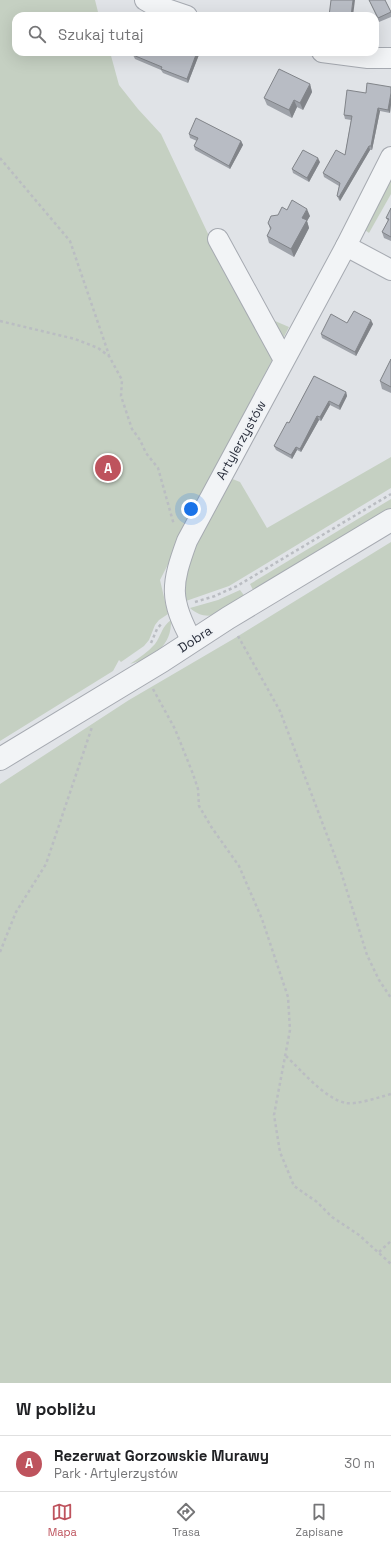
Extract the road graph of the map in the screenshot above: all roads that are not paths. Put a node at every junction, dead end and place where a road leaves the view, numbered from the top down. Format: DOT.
graph roads {
  1 [pos="145,0"];
  2 [pos="175,12"];
  3 [pos="353,56"];
  4 [pos="391,58"];
  5 [pos="391,157"];
  6 [pos="218,239"];
  7 [pos="346,246"];
  8 [pos="391,270"];
  9 [pos="284,360"];
  10 [pos="391,520"];
  11 [pos="192,641"];
  12 [pos="0,759"];
  1 -- 2 [label="street"];
  3 -- 4 [label="street"];
  5 -- 7 [label="street, Artylerzystów"];
  6 -- 9 [label="street"];
  7 -- 8 [label="street"];
  7 -- 9 [label="street, Artylerzystów"];
  9 -- 11 [label="street, Artylerzystów"];
  10 -- 11 [label="street, Dobra"];
  11 -- 12 [label="street, Dobra"];
}
